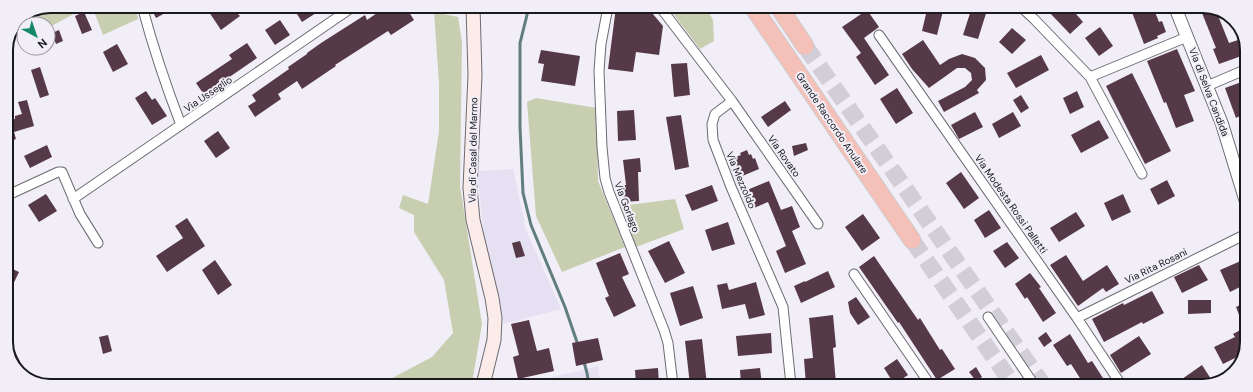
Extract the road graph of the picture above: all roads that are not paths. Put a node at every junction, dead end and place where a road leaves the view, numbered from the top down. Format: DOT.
graph roads {
  1 [pos="144,13"];
  2 [pos="344,13"];
  3 [pos="473,13"];
  4 [pos="607,13"];
  5 [pos="665,13"];
  6 [pos="757,13"];
  7 [pos="783,13"];
  8 [pos="1028,13"];
  9 [pos="1177,13"];
  10 [pos="879,35"];
  11 [pos="1187,37"];
  12 [pos="805,46"];
  13 [pos="1240,72"];
  14 [pos="1090,77"];
  15 [pos="1207,86"];
  16 [pos="732,101"];
  17 [pos="181,126"];
  18 [pos="1142,174"];
  19 [pos="1240,182"];
  20 [pos="13,193"];
  21 [pos="73,199"];
  22 [pos="818,224"];
  23 [pos="1240,237"];
  24 [pos="912,240"];
  25 [pos="98,243"];
  26 [pos="854,274"];
  27 [pos="988,317"];
  28 [pos="1077,318"];
  29 [pos="484,379"];
  30 [pos="672,379"];
  31 [pos="790,379"];
  32 [pos="925,379"];
  33 [pos="1030,379"];
  34 [pos="1117,379"];
  1 -- 17 [label="street"];
  2 -- 17 [label="street, Via Usseglio"];
  3 -- 29 [label="main road, Via di Casal del Marmo"];
  4 -- 30 [label="street, Via Gorlago"];
  5 -- 16 [label="street"];
  6 -- 24 [label="highway, Grande Raccordo Anulare"];
  7 -- 12 [label="highway"];
  8 -- 14 [label="street"];
  9 -- 11 [label="street, Via di Selva Candida"];
  10 -- 28 [label="street, Via Modesta Rossi Palletti"];
  11 -- 14 [label="street"];
  11 -- 15 [label="street, Via di Selva Candida"];
  13 -- 15 [label="street"];
  14 -- 18 [label="street"];
  15 -- 19 [label="street, Via di Selva Candida"];
  16 -- 22 [label="street, Via Rovato"];
  16 -- 31 [label="street, Via Mezzoldo"];
  17 -- 21 [label="street, Via Usseglio"];
  20 -- 21 [label="street"];
  21 -- 25 [label="street"];
  23 -- 28 [label="street, Via Rita Rosani"];
  26 -- 32 [label="street"];
  27 -- 33 [label="street"];
  28 -- 34 [label="street, Via Modesta Rossi Palletti"];
}
